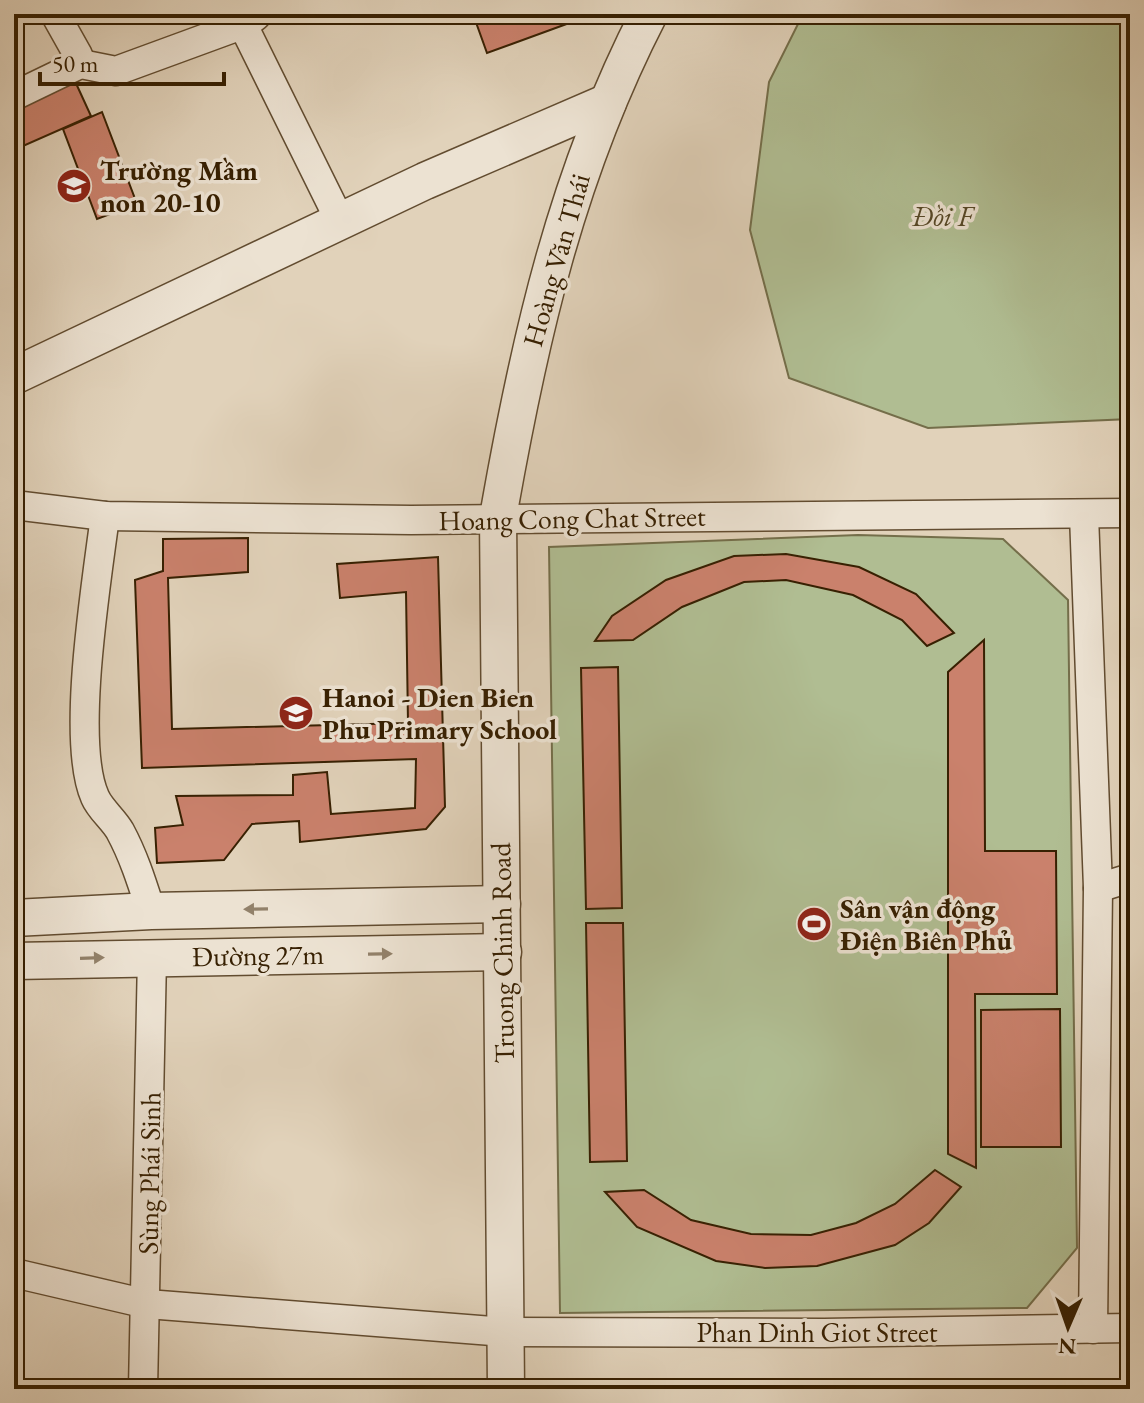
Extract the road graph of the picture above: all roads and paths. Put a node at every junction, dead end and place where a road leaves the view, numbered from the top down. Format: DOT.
graph roads {
  1 [pos="55,14"];
  2 [pos="649,14"];
  3 [pos="250,19"];
  4 [pos="76,63"];
  5 [pos="14,96"];
  6 [pos="608,102"];
  7 [pos="340,221"];
  8 [pos="14,376"];
  9 [pos="14,505"];
  10 [pos="1130,513"];
  11 [pos="1084,515"];
  12 [pos="105,516"];
  13 [pos="498,517"];
  14 [pos="1130,878"];
  15 [pos="1098,888"];
  16 [pos="502,904"];
  17 [pos="296,909"];
  18 [pos="151,911"];
  19 [pos="14,918"];
  20 [pos="503,952"];
  21 [pos="298,955"];
  22 [pos="152,957"];
  23 [pos="14,961"];
  24 [pos="14,1273"];
  25 [pos="147,1304"];
  26 [pos="1130,1328"];
  27 [pos="1093,1329"];
  28 [pos="505,1332"];
  29 [pos="143,1389"];
  30 [pos="506,1389"];
  1 -- 4 [label="street"];
  2 -- 6 [label="street, Hoàng Văn Thái"];
  3 -- 4 [label="street"];
  3 -- 7 [label="street"];
  4 -- 5 [label="street"];
  6 -- 7 [label="street"];
  6 -- 13 [label="street, Hoàng Văn Thái"];
  7 -- 8 [label="street"];
  9 -- 12 [label="street, Hoang Cong Chat Street"];
  10 -- 11 [label="street, Hoang Cong Chat Street"];
  11 -- 13 [label="street, Hoang Cong Chat Street"];
  11 -- 15 [label="street"];
  12 -- 13 [label="street, Hoang Cong Chat Street"];
  12 -- 18 [label="street"];
  13 -- 16 [label="street, Truong Chinh Road"];
  14 -- 15 [label="street"];
  15 -- 27 [label="street"];
  16 -- 17 [label="street, Đường 27m"];
  16 -- 20 [label="street, Truong Chinh Road"];
  17 -- 18 [label="street, Đường 27m, one-way"];
  17 -- 21 [label="street"];
  18 -- 19 [label="street, Đường 27m"];
  18 -- 22 [label="street"];
  21 -- 20 [label="street, Đường 27m, one-way"];
  20 -- 28 [label="street, Truong Chinh Road"];
  21 -- 22 [label="street, Đường 27m"];
  23 -- 22 [label="street, Đường 27m, one-way"];
  22 -- 25 [label="street, Sùng Phái Sinh"];
  24 -- 25 [label="street, Phan Dinh Giot Street"];
  25 -- 28 [label="street, Phan Dinh Giot Street"];
  25 -- 29 [label="street, Sùng Phái Sinh"];
  26 -- 27 [label="street, Phan Dinh Giot Street"];
  27 -- 28 [label="street, Phan Dinh Giot Street"];
  28 -- 30 [label="street, Truong Chinh Road"];
}
